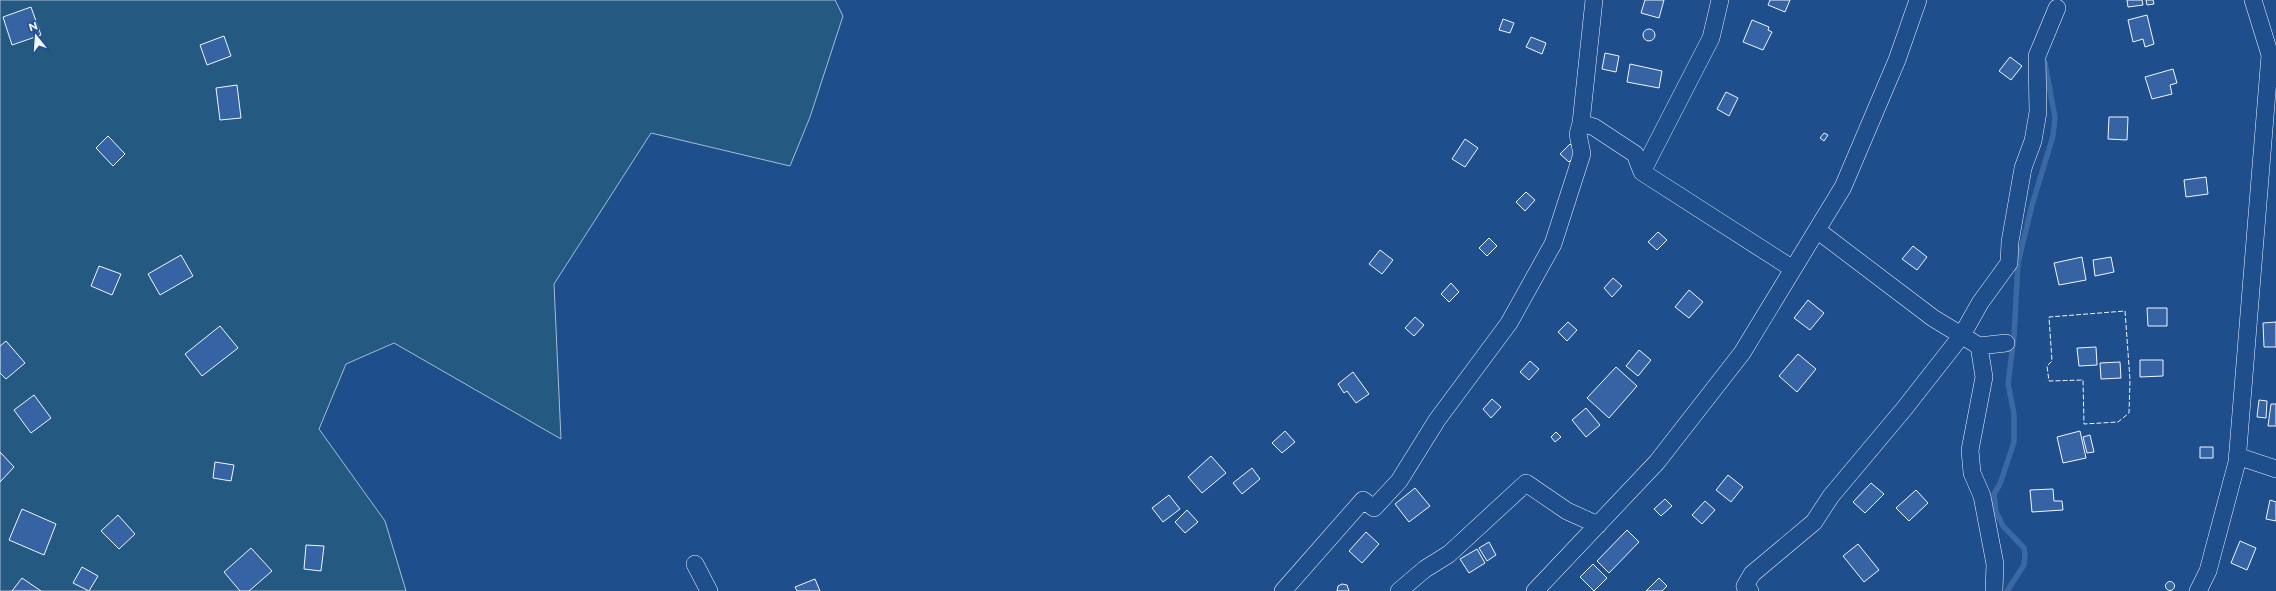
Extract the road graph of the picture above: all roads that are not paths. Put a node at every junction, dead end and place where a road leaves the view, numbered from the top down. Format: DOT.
graph roads {
  1 [pos="1594,0"];
  2 [pos="1720,0"];
  3 [pos="1918,0"];
  4 [pos="2253,0"];
  5 [pos="2057,8"];
  6 [pos="1581,123"];
  7 [pos="1642,172"];
  8 [pos="1817,230"];
  9 [pos="1793,269"];
  10 [pos="1962,336"];
  11 [pos="2006,342"];
  12 [pos="1979,346"];
  13 [pos="2237,456"];
  14 [pos="2276,469"];
  15 [pos="1598,525"];
  16 [pos="695,564"];
  17 [pos="709,591"];
  18 [pos="1283,591"];
  19 [pos="1399,591"];
  20 [pos="1535,591"];
  21 [pos="1750,591"];
  22 [pos="1994,591"];
  23 [pos="2198,591"];
  1 -- 6 [label="street"];
  2 -- 7 [label="street"];
  3 -- 8 [label="street"];
  4 -- 13 [label="street"];
  5 -- 10 [label="street"];
  6 -- 7 [label="street"];
  6 -- 18 [label="street"];
  7 -- 9 [label="street"];
  8 -- 9 [label="street"];
  8 -- 10 [label="street"];
  9 -- 15 [label="street"];
  10 -- 12 [label="street"];
  10 -- 21 [label="street"];
  11 -- 12 [label="street"];
  12 -- 22 [label="street"];
  13 -- 14 [label="street"];
  13 -- 23 [label="street"];
  15 -- 19 [label="street"];
  15 -- 20 [label="street"];
  16 -- 17 [label="street"];
}
